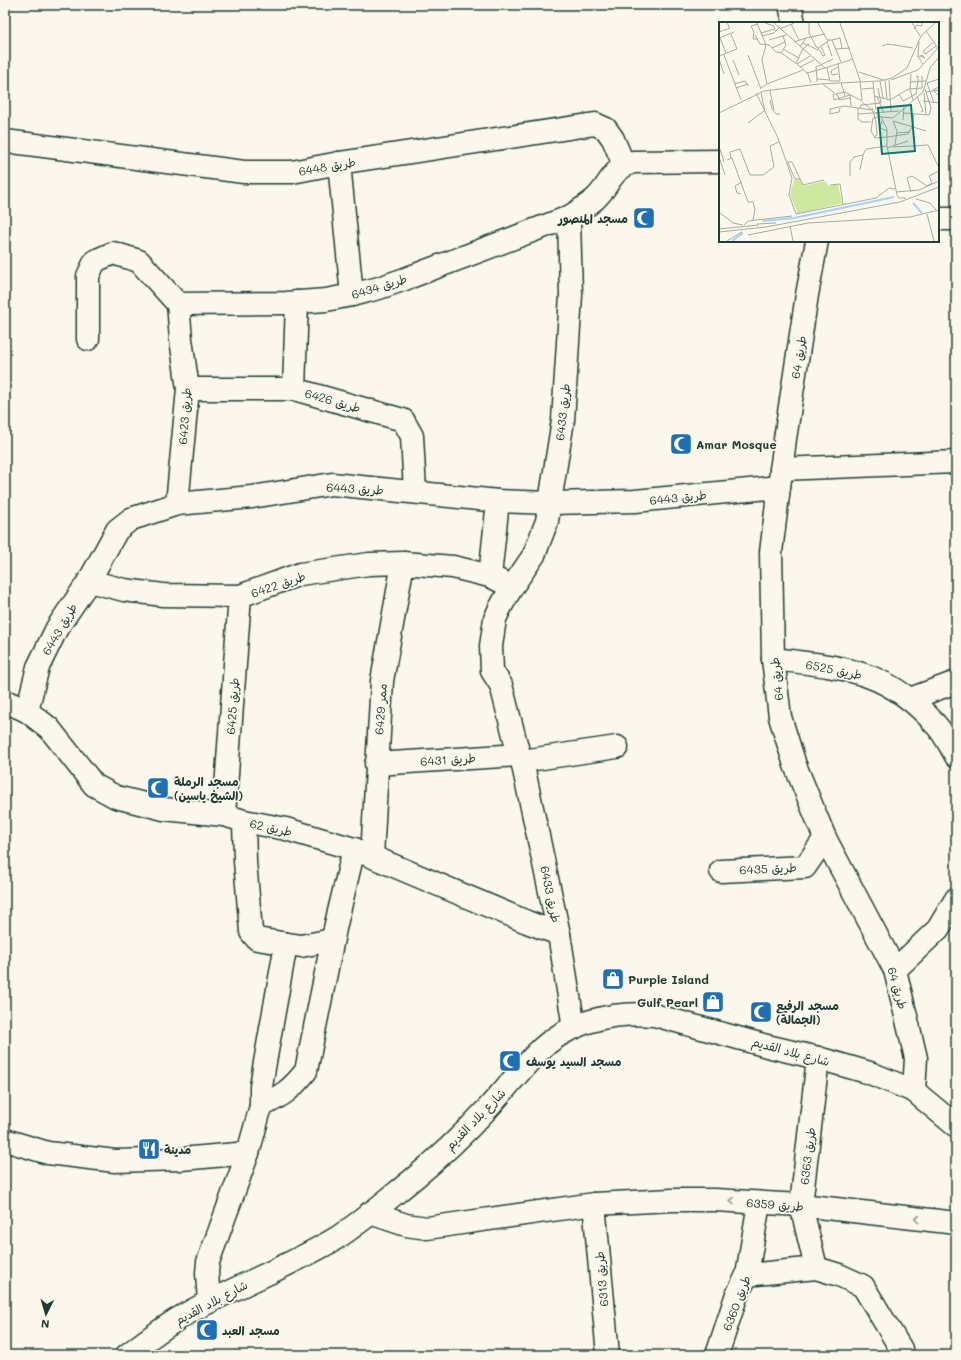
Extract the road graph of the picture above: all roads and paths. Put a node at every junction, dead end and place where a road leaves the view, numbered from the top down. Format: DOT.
graph roads {
  1 [pos="790,5"];
  2 [pos="794,22"];
  3 [pos="5,141"];
  4 [pos="719,161"];
  5 [pos="339,163"];
  6 [pos="624,165"];
  7 [pos="569,217"];
  8 [pos="939,219"];
  9 [pos="956,219"];
  10 [pos="818,242"];
  11 [pos="352,295"];
  12 [pos="297,302"];
  13 [pos="178,304"];
  14 [pos="88,339"];
  15 [pos="188,389"];
  16 [pos="294,389"];
  17 [pos="956,462"];
  18 [pos="780,478"];
  19 [pos="415,492"];
  20 [pos="498,501"];
  21 [pos="551,503"];
  22 [pos="177,504"];
  23 [pos="403,564"];
  24 [pos="490,576"];
  25 [pos="89,581"];
  26 [pos="512,587"];
  27 [pos="240,596"];
  28 [pos="773,659"];
  29 [pos="956,682"];
  30 [pos="910,699"];
  31 [pos="5,701"];
  32 [pos="27,712"];
  33 [pos="617,746"];
  34 [pos="956,756"];
  35 [pos="521,758"];
  36 [pos="376,764"];
  37 [pos="234,818"];
  38 [pos="825,838"];
  39 [pos="363,852"];
  40 [pos="721,871"];
  41 [pos="956,899"];
  42 [pos="559,934"];
  43 [pos="332,940"];
  44 [pos="286,944"];
  45 [pos="895,970"];
  46 [pos="574,1028"];
  47 [pos="818,1058"];
  48 [pos="914,1091"];
  49 [pos="261,1106"];
  50 [pos="956,1126"];
  51 [pos="5,1140"];
  52 [pos="248,1153"];
  53 [pos="759,1203"];
  54 [pos="594,1204"];
  55 [pos="801,1205"];
  56 [pos="370,1213"];
  57 [pos="956,1223"];
  58 [pos="816,1268"];
  59 [pos="747,1275"];
  60 [pos="209,1302"];
  61 [pos="127,1355"];
  62 [pos="608,1355"];
  63 [pos="717,1355"];
  64 [pos="902,1355"];
  1 -- 2 [label="street"];
  3 -- 5 [label="street, طريق 6448"];
  4 -- 6 [label="street"];
  5 -- 6 [label="street, طريق 6448"];
  5 -- 11 [label="street"];
  6 -- 7 [label="street"];
  7 -- 11 [label="street, طريق 6434"];
  7 -- 21 [label="street, طريق 6433"];
  8 -- 9 [label="street"];
  10 -- 18 [label="street, طريق 64"];
  11 -- 12 [label="street, طريق 6434"];
  12 -- 13 [label="street, طريق 6434"];
  12 -- 16 [label="street"];
  13 -- 14 [label="street"];
  13 -- 15 [label="street, طريق 6423"];
  15 -- 16 [label="street, طريق 6426"];
  15 -- 22 [label="street, طريق 6423"];
  16 -- 19 [label="street, طريق 6426"];
  17 -- 18 [label="street, طريق 6443"];
  18 -- 21 [label="street, طريق 6443"];
  18 -- 28 [label="street, طريق 64"];
  19 -- 20 [label="street, طريق 6443"];
  19 -- 22 [label="street, طريق 6443"];
  20 -- 21 [label="street, طريق 6443"];
  20 -- 24 [label="street"];
  21 -- 26 [label="street, طريق 6433"];
  22 -- 25 [label="street, طريق 6443"];
  23 -- 24 [label="street, طريق 6422"];
  23 -- 27 [label="street, طريق 6422"];
  23 -- 36 [label="street, ممر 6429"];
  24 -- 26 [label="street, طريق 6422"];
  25 -- 27 [label="street, طريق 6422"];
  25 -- 32 [label="street, طريق 6443"];
  26 -- 35 [label="street, طريق 6433"];
  27 -- 37 [label="street, طريق 6425"];
  28 -- 30 [label="street, طريق 6525"];
  28 -- 38 [label="street, طريق 64"];
  29 -- 30 [label="street"];
  30 -- 34 [label="street, طريق 6525"];
  31 -- 32 [label="street, طريق 62"];
  32 -- 37 [label="street, طريق 62"];
  33 -- 35 [label="street"];
  35 -- 36 [label="street, طريق 6431"];
  35 -- 42 [label="street, طريق 6433"];
  36 -- 39 [label="street, ممر 6429"];
  37 -- 39 [label="street, طريق 62"];
  37 -- 44 [label="street, طريق 6425"];
  38 -- 40 [label="street, طريق 6435"];
  38 -- 45 [label="street, طريق 64"];
  39 -- 42 [label="street, طريق 62"];
  39 -- 43 [label="street, ممر 6429"];
  41 -- 45 [label="street"];
  42 -- 46 [label="street, طريق 6433"];
  43 -- 44 [label="street, طريق 6425"];
  43 -- 49 [label="street, ممر 6429"];
  44 -- 49 [label="street"];
  45 -- 48 [label="street, طريق 64"];
  46 -- 47 [label="street, شارع بلاد القديم"];
  46 -- 56 [label="street, شارع بلاد القديم"];
  47 -- 48 [label="street, شارع بلاد القديم"];
  47 -- 55 [label="street, طريق 6363"];
  48 -- 50 [label="street, شارع بلاد القديم"];
  49 -- 52 [label="street"];
  51 -- 52 [label="street"];
  52 -- 60 [label="street"];
  53 -- 54 [label="street, طريق 6359, one-way"];
  53 -- 55 [label="street, طريق 6359"];
  53 -- 59 [label="street, طريق 6360"];
  54 -- 56 [label="street, طريق 6359"];
  54 -- 62 [label="street, طريق 6313"];
  57 -- 55 [label="street, طريق 6359, one-way"];
  55 -- 58 [label="street, طريق 6363"];
  56 -- 60 [label="street, شارع بلاد القديم"];
  58 -- 59 [label="street"];
  58 -- 64 [label="street"];
  59 -- 63 [label="street, طريق 6360"];
  60 -- 61 [label="street, شارع بلاد القديم"];
}
